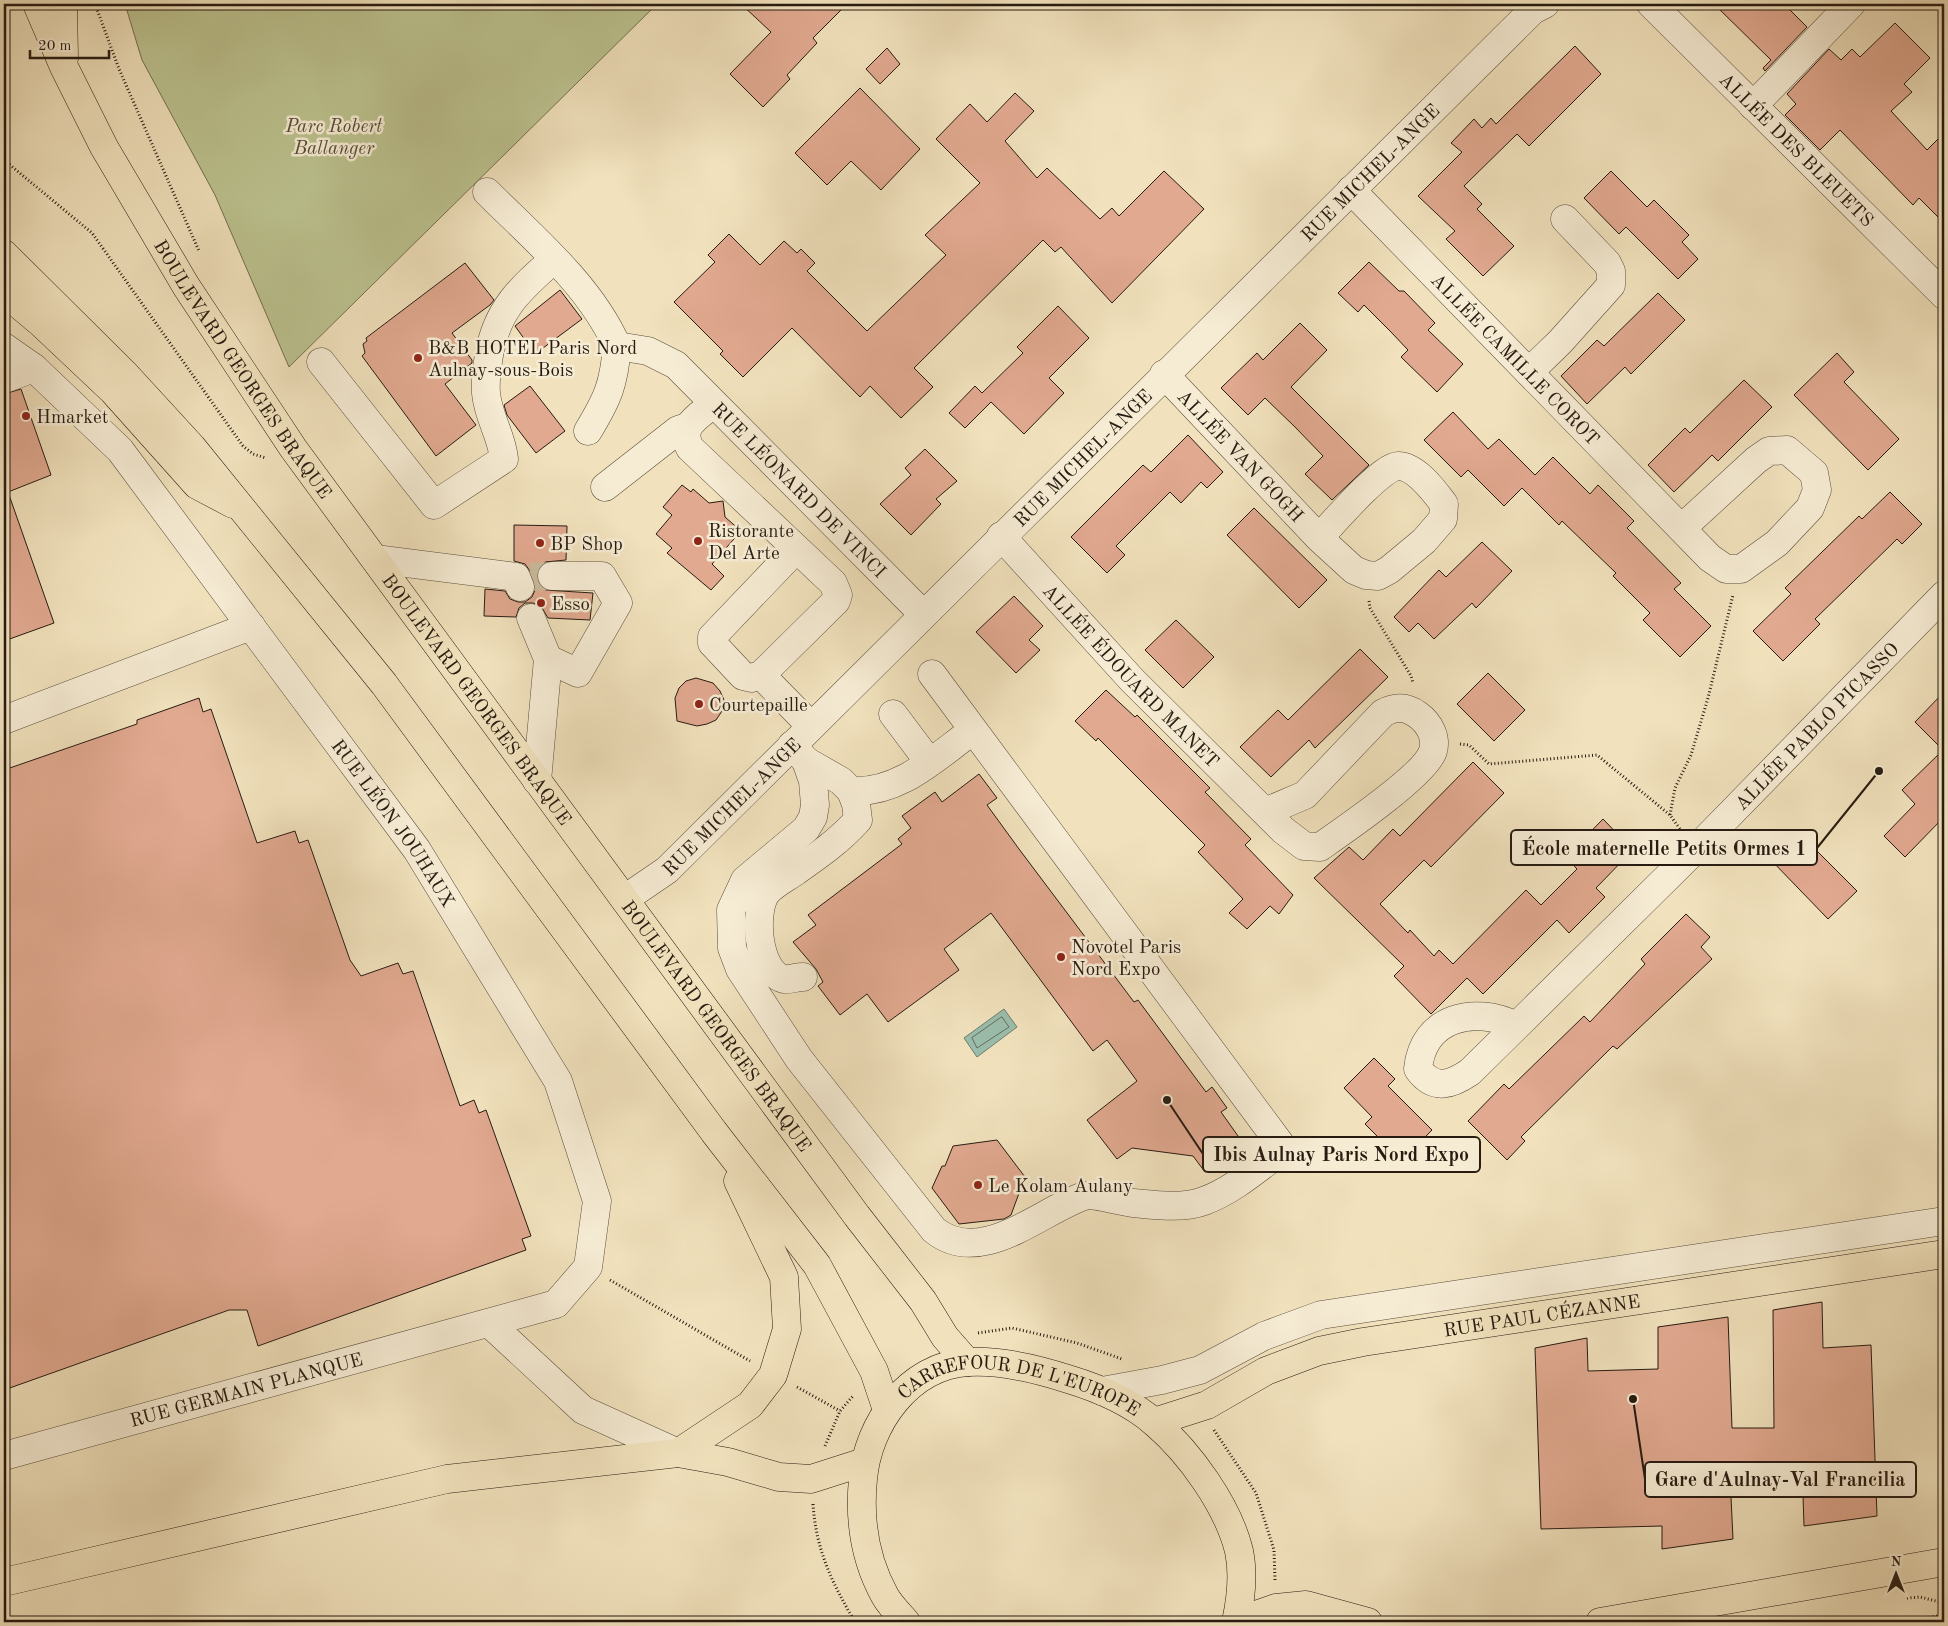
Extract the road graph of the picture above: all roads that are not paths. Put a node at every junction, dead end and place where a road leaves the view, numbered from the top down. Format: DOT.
graph roads {
  1 [pos="37,4"];
  2 [pos="63,4"];
  3 [pos="1650,4"];
  4 [pos="1851,4"];
  5 [pos="1538,6"];
  6 [pos="64,67"];
  7 [pos="1753,106"];
  8 [pos="1351,190"];
  9 [pos="487,192"];
  10 [pos="1565,218"];
  11 [pos="4,254"];
  12 [pos="554,260"];
  13 [pos="4,292"];
  14 [pos="1944,295"];
  15 [pos="4,307"];
  16 [pos="42,324"];
  17 [pos="617,346"];
  18 [pos="4,347"];
  19 [pos="321,362"];
  20 [pos="34,368"];
  21 [pos="1529,372"];
  22 [pos="1164,374"];
  23 [pos="4,378"];
  24 [pos="713,404"];
  25 [pos="688,427"];
  26 [pos="588,430"];
  27 [pos="605,487"];
  28 [pos="245,511"];
  29 [pos="1682,528"];
  30 [pos="1001,536"];
  31 [pos="1319,538"];
  32 [pos="796,549"];
  33 [pos="375,558"];
  34 [pos="1944,595"];
  35 [pos="923,614"];
  36 [pos="532,618"];
  37 [pos="251,626"];
  38 [pos="548,659"];
  39 [pos="932,674"];
  40 [pos="761,675"];
  41 [pos="893,714"];
  42 [pos="4,720"];
  43 [pos="811,726"];
  44 [pos="972,731"];
  45 [pos="799,753"];
  46 [pos="929,762"];
  47 [pos="537,782"];
  48 [pos="852,791"];
  49 [pos="1265,812"];
  50 [pos="626,898"];
  51 [pos="803,976"];
  52 [pos="1516,1026"];
  53 [pos="714,1132"];
  54 [pos="1944,1221"];
  55 [pos="1944,1254"];
  56 [pos="489,1323"];
  57 [pos="967,1362"];
  58 [pos="1102,1391"];
  59 [pos="887,1410"];
  60 [pos="1154,1422"];
  61 [pos="678,1453"];
  62 [pos="4,1456"];
  63 [pos="864,1462"];
  64 [pos="1944,1562"];
  65 [pos="4,1582"];
  66 [pos="906,1622"];
  67 [pos="1236,1622"];
  68 [pos="1368,1622"];
  69 [pos="1600,1622"];
  1 -- 6 [label="main road, BOULEVARD GEORGES BRAQUE"];
  2 -- 6 [label="main road"];
  3 -- 7 [label="street, ALLÉE DES BLEUETS"];
  4 -- 7 [label="street"];
  5 -- 8 [label="street, RUE MICHEL-ANGE"];
  6 -- 33 [label="main road, BOULEVARD GEORGES BRAQUE"];
  7 -- 14 [label="street, ALLÉE DES BLEUETS"];
  8 -- 21 [label="street, ALLÉE CAMILLE COROT"];
  8 -- 22 [label="street, RUE MICHEL-ANGE"];
  9 -- 12 [label="street"];
  10 -- 21 [label="street"];
  11 -- 28 [label="main road"];
  12 -- 17 [label="street"];
  12 -- 19 [label="street"];
  13 -- 16 [label="main road"];
  15 -- 16 [label="street"];
  16 -- 28 [label="main road"];
  17 -- 24 [label="street, RUE LÉONARD DE VINCI"];
  17 -- 26 [label="street"];
  18 -- 20 [label="street, RUE LÉON JOUHAUX"];
  20 -- 23 [label="street"];
  20 -- 37 [label="street, RUE LÉON JOUHAUX"];
  21 -- 29 [label="street, ALLÉE CAMILLE COROT"];
  22 -- 30 [label="street, RUE MICHEL-ANGE"];
  22 -- 31 [label="street, ALLÉE VAN GOGH"];
  24 -- 25 [label="street"];
  24 -- 35 [label="street, RUE LÉONARD DE VINCI"];
  25 -- 27 [label="street"];
  25 -- 32 [label="street"];
  28 -- 53 [label="main road"];
  29 -- 29 [label="street, ALLÉE CAMILLE COROT"];
  30 -- 35 [label="street, RUE MICHEL-ANGE"];
  30 -- 49 [label="street, ALLÉE ÉDOUARD MANET"];
  31 -- 31 [label="street, ALLÉE VAN GOGH"];
  32 -- 40 [label="street"];
  32 -- 40 [label="street"];
  33 -- 38 [label="street"];
  33 -- 47 [label="main road, BOULEVARD GEORGES BRAQUE"];
  34 -- 52 [label="street, ALLÉE PABLO PICASSO"];
  35 -- 43 [label="street, RUE MICHEL-ANGE"];
  36 -- 38 [label="street"];
  37 -- 42 [label="street"];
  37 -- 56 [label="street, RUE LÉON JOUHAUX"];
  38 -- 47 [label="street"];
  39 -- 44 [label="street"];
  40 -- 43 [label="street"];
  41 -- 46 [label="street"];
  43 -- 45 [label="street, RUE MICHEL-ANGE"];
  44 -- 45 [label="street"];
  44 -- 46 [label="street"];
  45 -- 48 [label="street"];
  45 -- 50 [label="street, RUE MICHEL-ANGE"];
  46 -- 48 [label="street"];
  47 -- 50 [label="main road, BOULEVARD GEORGES BRAQUE"];
  48 -- 51 [label="street"];
  49 -- 49 [label="street, ALLÉE ÉDOUARD MANET"];
  50 -- 57 [label="main road, BOULEVARD GEORGES BRAQUE"];
  53 -- 59 [label="main road"];
  53 -- 61 [label="main road"];
  54 -- 58 [label="street"];
  55 -- 60 [label="main road, RUE PAUL CÉZANNE"];
  56 -- 61 [label="street"];
  56 -- 62 [label="street, RUE GERMAIN PLANQUE"];
  57 -- 58 [label="main road, CARREFOUR DE L'EUROPE"];
  57 -- 59 [label="main road, CARREFOUR DE L'EUROPE"];
  58 -- 60 [label="main road, CARREFOUR DE L'EUROPE"];
  59 -- 63 [label="main road, CARREFOUR DE L'EUROPE"];
  60 -- 67 [label="main road, CARREFOUR DE L'EUROPE"];
  61 -- 63 [label="main road"];
  61 -- 65 [label="main road"];
  63 -- 66 [label="main road, CARREFOUR DE L'EUROPE"];
  64 -- 69 [label="main road"];
  67 -- 68 [label="main road"];
}
